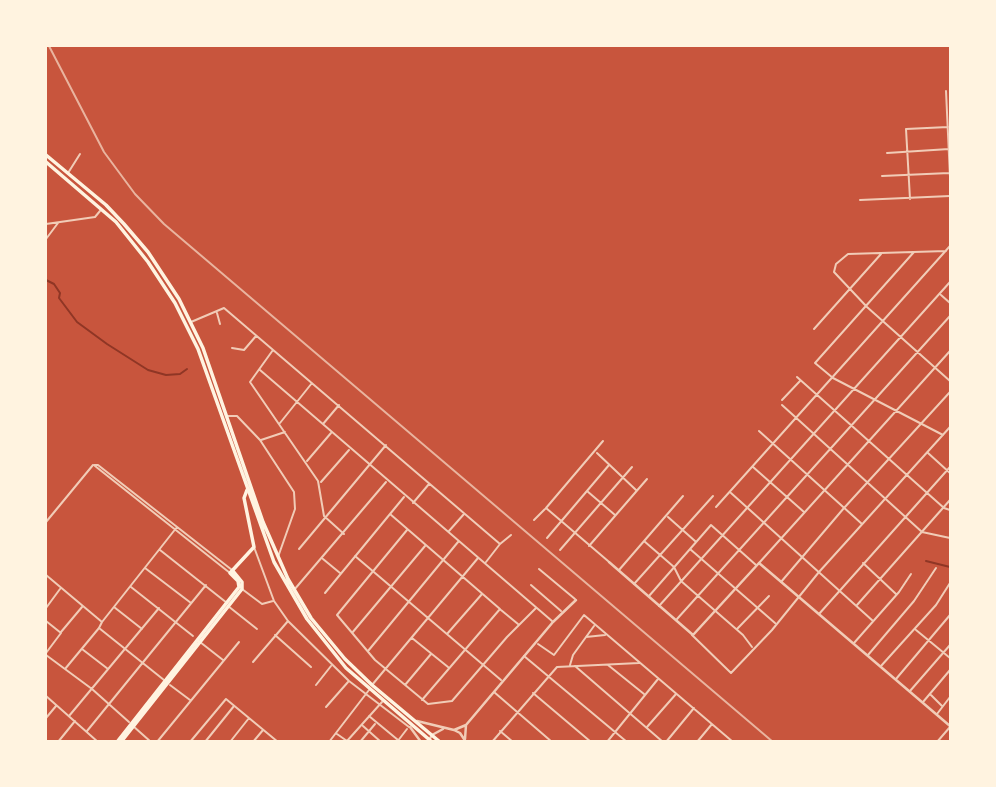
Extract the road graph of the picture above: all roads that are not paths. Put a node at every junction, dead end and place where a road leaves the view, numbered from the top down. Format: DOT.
graph roads {
  1 [pos="946,91"];
  2 [pos="948,127"];
  3 [pos="950,149"];
  4 [pos="906,152"];
  5 [pos="887,153"];
  6 [pos="80,154"];
  7 [pos="46,155"];
  8 [pos="46,162"];
  9 [pos="68,173"];
  10 [pos="950,174"];
  11 [pos="908,175"];
  12 [pos="882,176"];
  13 [pos="950,196"];
  14 [pos="910,199"];
  15 [pos="860,200"];
  16 [pos="102,209"];
  17 [pos="59,222"];
  18 [pos="46,224"];
  19 [pos="46,239"];
  20 [pos="950,246"];
  21 [pos="946,251"];
  22 [pos="914,252"];
  23 [pos="882,253"];
  24 [pos="950,282"];
  25 [pos="850,291"];
  26 [pos="940,294"];
  27 [pos="950,303"];
  28 [pos="867,307"];
  29 [pos="216,312"];
  30 [pos="950,316"];
  31 [pos="191,322"];
  32 [pos="883,322"];
  33 [pos="220,324"];
  34 [pos="814,329"];
  35 [pos="257,336"];
  36 [pos="901,336"];
  37 [pos="232,348"];
  38 [pos="274,350"];
  39 [pos="950,351"];
  40 [pos="918,352"];
  41 [pos="935,368"];
  42 [pos="260,370"];
  43 [pos="797,377"];
  44 [pos="833,377"];
  45 [pos="801,380"];
  46 [pos="950,381"];
  47 [pos="313,383"];
  48 [pos="854,389"];
  49 [pos="950,392"];
  50 [pos="817,395"];
  51 [pos="782,400"];
  52 [pos="876,400"];
  53 [pos="297,402"];
  54 [pos="339,404"];
  55 [pos="782,405"];
  56 [pos="896,410"];
  57 [pos="834,411"];
  58 [pos="227,416"];
  59 [pos="797,417"];
  60 [pos="279,424"];
  61 [pos="323,424"];
  62 [pos="921,424"];
  63 [pos="852,426"];
  64 [pos="950,427"];
  65 [pos="759,431"];
  66 [pos="285,432"];
  67 [pos="332,432"];
  68 [pos="814,433"];
  69 [pos="943,435"];
  70 [pos="260,440"];
  71 [pos="603,441"];
  72 [pos="869,441"];
  73 [pos="773,443"];
  74 [pos="386,445"];
  75 [pos="831,448"];
  76 [pos="350,449"];
  77 [pos="595,452"];
  78 [pos="928,453"];
  79 [pos="791,459"];
  80 [pos="889,459"];
  81 [pos="307,462"];
  82 [pos="849,464"];
  83 [pos="94,465"];
  84 [pos="369,465"];
  85 [pos="609,465"];
  86 [pos="752,466"];
  87 [pos="632,467"];
  88 [pos="950,467"];
  89 [pos="947,470"];
  90 [pos="950,473"];
  91 [pos="808,475"];
  92 [pos="907,476"];
  93 [pos="623,477"];
  94 [pos="647,479"];
  95 [pos="387,481"];
  96 [pos="869,481"];
  97 [pos="430,483"];
  98 [pos="770,483"];
  99 [pos="320,484"];
  100 [pos="247,490"];
  101 [pos="637,490"];
  102 [pos="586,491"];
  103 [pos="825,491"];
  104 [pos="730,492"];
  105 [pos="926,493"];
  106 [pos="405,496"];
  107 [pos="683,496"];
  108 [pos="713,496"];
  109 [pos="788,497"];
  110 [pos="887,499"];
  111 [pos="950,500"];
  112 [pos="413,503"];
  113 [pos="601,503"];
  114 [pos="716,507"];
  115 [pos="545,508"];
  116 [pos="747,508"];
  117 [pos="844,508"];
  118 [pos="944,508"];
  119 [pos="950,510"];
  120 [pos="805,512"];
  121 [pos="464,513"];
  122 [pos="390,514"];
  123 [pos="616,516"];
  124 [pos="666,516"];
  125 [pos="906,516"];
  126 [pos="325,518"];
  127 [pos="534,520"];
  128 [pos="559,521"];
  129 [pos="46,522"];
  130 [pos="764,523"];
  131 [pos="862,524"];
  132 [pos="177,527"];
  133 [pos="681,529"];
  134 [pos="175,530"];
  135 [pos="407,530"];
  136 [pos="448,531"];
  137 [pos="922,532"];
  138 [pos="344,534"];
  139 [pos="573,534"];
  140 [pos="511,535"];
  141 [pos="722,536"];
  142 [pos="547,538"];
  143 [pos="781,538"];
  144 [pos="950,538"];
  145 [pos="459,541"];
  146 [pos="645,541"];
  147 [pos="696,542"];
  148 [pos="500,544"];
  149 [pos="426,546"];
  150 [pos="589,546"];
  151 [pos="254,547"];
  152 [pos="159,549"];
  153 [pos="299,549"];
  154 [pos="690,549"];
  155 [pos="560,550"];
  156 [pos="740,551"];
  157 [pos="660,554"];
  158 [pos="355,556"];
  159 [pos="479,557"];
  160 [pos="802,557"];
  161 [pos="278,558"];
  162 [pos="323,558"];
  163 [pos="701,558"];
  164 [pos="443,561"];
  165 [pos="486,562"];
  166 [pos="609,562"];
  167 [pos="863,563"];
  168 [pos="758,565"];
  169 [pos="674,567"];
  170 [pos="145,568"];
  171 [pos="936,568"];
  172 [pos="539,569"];
  173 [pos="371,571"];
  174 [pos="619,571"];
  175 [pos="232,572"];
  176 [pos="818,572"];
  177 [pos="341,573"];
  178 [pos="911,573"];
  179 [pos="719,574"];
  180 [pos="46,575"];
  181 [pos="463,577"];
  182 [pos="880,579"];
  183 [pos="681,581"];
  184 [pos="781,582"];
  185 [pos="950,583"];
  186 [pos="634,584"];
  187 [pos="206,585"];
  188 [pos="531,585"];
  189 [pos="130,586"];
  190 [pos="390,587"];
  191 [pos="61,588"];
  192 [pos="240,588"];
  193 [pos="736,589"];
  194 [pos="294,590"];
  195 [pos="839,591"];
  196 [pos="325,593"];
  197 [pos="482,594"];
  198 [pos="897,595"];
  199 [pos="769,596"];
  200 [pos="649,597"];
  201 [pos="699,597"];
  202 [pos="798,597"];
  203 [pos="576,600"];
  204 [pos="274,601"];
  205 [pos="191,604"];
  206 [pos="228,604"];
  207 [pos="409,604"];
  208 [pos="83,606"];
  209 [pos="659,606"];
  210 [pos="856,606"];
  211 [pos="114,607"];
  212 [pos="46,608"];
  213 [pos="159,608"];
  214 [pos="536,608"];
  215 [pos="757,608"];
  216 [pos="500,609"];
  217 [pos="562,612"];
  218 [pos="716,612"];
  219 [pos="818,614"];
  220 [pos="950,615"];
  221 [pos="428,619"];
  222 [pos="46,621"];
  223 [pos="288,621"];
  224 [pos="676,621"];
  225 [pos="873,621"];
  226 [pos="102,622"];
  227 [pos="177,622"];
  228 [pos="553,622"];
  229 [pos="776,624"];
  230 [pos="519,625"];
  231 [pos="595,625"];
  232 [pos="99,628"];
  233 [pos="257,629"];
  234 [pos="736,629"];
  235 [pos="915,629"];
  236 [pos="142,630"];
  237 [pos="61,633"];
  238 [pos="351,634"];
  239 [pos="692,634"];
  240 [pos="275,635"];
  241 [pos="447,635"];
  242 [pos="606,635"];
  243 [pos="193,636"];
  244 [pos="586,637"];
  245 [pos="412,638"];
  246 [pos="930,640"];
  247 [pos="535,641"];
  248 [pos="200,642"];
  249 [pos="240,642"];
  250 [pos="853,644"];
  251 [pos="950,645"];
  252 [pos="753,648"];
  253 [pos="82,649"];
  254 [pos="127,649"];
  255 [pos="466,650"];
  256 [pos="368,652"];
  257 [pos="944,652"];
  258 [pos="46,654"];
  259 [pos="432,654"];
  260 [pos="523,655"];
  261 [pos="867,656"];
  262 [pos="950,659"];
  263 [pos="224,661"];
  264 [pos="253,662"];
  265 [pos="144,663"];
  266 [pos="640,663"];
  267 [pos="484,664"];
  268 [pos="608,664"];
  269 [pos="332,665"];
  270 [pos="570,665"];
  271 [pos="574,665"];
  272 [pos="311,667"];
  273 [pos="880,667"];
  274 [pos="449,668"];
  275 [pos="109,669"];
  276 [pos="65,670"];
  277 [pos="385,670"];
  278 [pos="950,670"];
  279 [pos="548,676"];
  280 [pos="659,678"];
  281 [pos="895,680"];
  282 [pos="349,681"];
  283 [pos="502,681"];
  284 [pos="166,682"];
  285 [pos="316,685"];
  286 [pos="405,686"];
  287 [pos="92,690"];
  288 [pos="369,690"];
  289 [pos="493,691"];
  290 [pos="909,692"];
  291 [pos="533,693"];
  292 [pos="676,693"];
  293 [pos="645,694"];
  294 [pos="930,694"];
  295 [pos="46,696"];
  296 [pos="950,697"];
  297 [pos="422,700"];
  298 [pos="191,701"];
  299 [pos="381,703"];
  300 [pos="923,703"];
  301 [pos="110,704"];
  302 [pos="56,706"];
  303 [pos="234,706"];
  304 [pos="943,706"];
  305 [pos="326,707"];
  306 [pos="694,708"];
  307 [pos="517,712"];
  308 [pos="630,713"];
  309 [pos="936,714"];
  310 [pos="369,715"];
  311 [pos="69,716"];
  312 [pos="402,717"];
  313 [pos="46,718"];
  314 [pos="249,718"];
  315 [pos="75,721"];
  316 [pos="417,721"];
  317 [pos="376,723"];
  318 [pos="712,724"];
  319 [pos="132,725"];
  320 [pos="361,725"];
  321 [pos="466,725"];
  322 [pos="950,726"];
  323 [pos="409,727"];
  324 [pos="646,727"];
  325 [pos="446,728"];
  326 [pos="264,729"];
  327 [pos="454,730"];
  328 [pos="87,731"];
  329 [pos="500,731"];
  330 [pos="369,732"];
  331 [pos="615,732"];
  332 [pos="336,733"];
  333 [pos="726,736"];
  334 [pos="92,737"];
  335 [pos="430,739"];
  336 [pos="466,740"];
  337 [pos="58,741"];
  338 [pos="89,741"];
  339 [pos="98,741"];
  340 [pos="119,741"];
  341 [pos="152,741"];
  342 [pos="157,741"];
  343 [pos="190,741"];
  344 [pos="205,741"];
  345 [pos="230,741"];
  346 [pos="253,741"];
  347 [pos="278,741"];
  348 [pos="329,741"];
  349 [pos="347,741"];
  350 [pos="360,741"];
  351 [pos="381,741"];
  352 [pos="398,741"];
  353 [pos="421,741"];
  354 [pos="440,741"];
  355 [pos="492,741"];
  356 [pos="513,741"];
  357 [pos="552,741"];
  358 [pos="591,741"];
  359 [pos="607,741"];
  360 [pos="626,741"];
  361 [pos="664,741"];
  362 [pos="697,741"];
  363 [pos="722,741"];
  364 [pos="733,741"];
  365 [pos="937,741"];
  1 -- 2 [label="street"];
  2 -- 3 [label="street"];
  2 -- 4 [label="street"];
  3 -- 4 [label="street"];
  3 -- 10 [label="street"];
  4 -- 5 [label="street"];
  4 -- 11 [label="street"];
  6 -- 9 [label="street"];
  7 -- 9 [label="main road"];
  8 -- 16 [label="main road"];
  9 -- 31 [label="main road"];
  10 -- 11 [label="street"];
  11 -- 12 [label="street"];
  11 -- 14 [label="street"];
  13 -- 14 [label="street"];
  14 -- 15 [label="street"];
  16 -- 17 [label="street"];
  16 -- 100 [label="main road"];
  17 -- 18 [label="street"];
  17 -- 19 [label="street"];
  20 -- 21 [label="street"];
  21 -- 22 [label="street"];
  21 -- 32 [label="street"];
  22 -- 23 [label="street"];
  22 -- 28 [label="street"];
  23 -- 25 [label="street"];
  23 -- 25 [label="street"];
  24 -- 26 [label="street"];
  25 -- 28 [label="street"];
  25 -- 34 [label="street"];
  26 -- 27 [label="street"];
  26 -- 36 [label="street"];
  28 -- 32 [label="street"];
  28 -- 44 [label="street"];
  29 -- 31 [label="street"];
  29 -- 33 [label="street"];
  29 -- 35 [label="street"];
  30 -- 40 [label="street"];
  31 -- 58 [label="main road"];
  32 -- 36 [label="street"];
  32 -- 44 [label="street"];
  35 -- 37 [label="street"];
  35 -- 38 [label="street"];
  36 -- 40 [label="street"];
  36 -- 48 [label="street"];
  38 -- 42 [label="street"];
  38 -- 47 [label="street"];
  39 -- 41 [label="street"];
  40 -- 41 [label="street"];
  40 -- 52 [label="street"];
  41 -- 46 [label="street"];
  41 -- 56 [label="street"];
  42 -- 53 [label="street"];
  42 -- 60 [label="street"];
  43 -- 45 [label="street"];
  44 -- 48 [label="street"];
  44 -- 50 [label="street"];
  45 -- 50 [label="street"];
  45 -- 51 [label="street"];
  47 -- 53 [label="street"];
  47 -- 54 [label="street"];
  48 -- 52 [label="street"];
  48 -- 57 [label="street"];
  49 -- 62 [label="street"];
  50 -- 57 [label="street"];
  50 -- 59 [label="street"];
  52 -- 56 [label="street"];
  52 -- 63 [label="street"];
  53 -- 60 [label="street"];
  53 -- 61 [label="street"];
  54 -- 61 [label="street"];
  54 -- 74 [label="street"];
  55 -- 59 [label="street"];
  56 -- 62 [label="street"];
  56 -- 72 [label="street"];
  57 -- 63 [label="street"];
  57 -- 68 [label="street"];
  58 -- 70 [label="street"];
  58 -- 161 [label="main road"];
  59 -- 68 [label="street"];
  59 -- 73 [label="street"];
  60 -- 66 [label="street"];
  61 -- 67 [label="street"];
  62 -- 69 [label="street"];
  62 -- 80 [label="street"];
  63 -- 72 [label="street"];
  63 -- 75 [label="street"];
  64 -- 69 [label="street"];
  65 -- 73 [label="street"];
  66 -- 70 [label="street"];
  66 -- 81 [label="street"];
  67 -- 76 [label="street"];
  67 -- 81 [label="street"];
  68 -- 75 [label="street"];
  68 -- 79 [label="street"];
  69 -- 78 [label="street"];
  70 -- 161 [label="street"];
  71 -- 77 [label="street"];
  72 -- 80 [label="street"];
  72 -- 82 [label="street"];
  73 -- 79 [label="street"];
  73 -- 86 [label="street"];
  74 -- 84 [label="street"];
  74 -- 97 [label="street"];
  75 -- 82 [label="street"];
  75 -- 91 [label="street"];
  76 -- 84 [label="street"];
  76 -- 99 [label="street"];
  77 -- 85 [label="street"];
  77 -- 115 [label="street"];
  78 -- 89 [label="street"];
  78 -- 92 [label="street"];
  79 -- 91 [label="street"];
  79 -- 98 [label="street"];
  80 -- 92 [label="street"];
  80 -- 96 [label="street"];
  81 -- 99 [label="street"];
  82 -- 96 [label="street"];
  82 -- 103 [label="street"];
  83 -- 129 [label="street"];
  83 -- 132 [label="street"];
  83 -- 134 [label="street"];
  84 -- 95 [label="street"];
  84 -- 126 [label="street"];
  85 -- 93 [label="street"];
  85 -- 102 [label="street"];
  86 -- 98 [label="street"];
  86 -- 104 [label="street"];
  87 -- 93 [label="street"];
  88 -- 89 [label="street"];
  89 -- 90 [label="street"];
  89 -- 105 [label="street"];
  91 -- 103 [label="street"];
  91 -- 109 [label="street"];
  92 -- 105 [label="street"];
  92 -- 110 [label="street"];
  93 -- 101 [label="street"];
  93 -- 113 [label="street"];
  94 -- 101 [label="street"];
  95 -- 106 [label="street"];
  95 -- 138 [label="street"];
  96 -- 110 [label="street"];
  96 -- 117 [label="street"];
  97 -- 112 [label="street"];
  97 -- 121 [label="street"];
  98 -- 109 [label="street"];
  98 -- 116 [label="street"];
  99 -- 126 [label="street"];
  100 -- 151 [label="main road"];
  100 -- 288 [label="main road"];
  101 -- 123 [label="street"];
  102 -- 113 [label="street"];
  102 -- 128 [label="street"];
  103 -- 117 [label="street"];
  103 -- 120 [label="street"];
  104 -- 114 [label="street"];
  104 -- 116 [label="street"];
  105 -- 118 [label="street"];
  105 -- 125 [label="street"];
  106 -- 112 [label="street"];
  106 -- 122 [label="street"];
  107 -- 124 [label="street"];
  108 -- 133 [label="street"];
  109 -- 120 [label="street"];
  109 -- 130 [label="street"];
  110 -- 125 [label="street"];
  110 -- 131 [label="street"];
  111 -- 118 [label="street"];
  112 -- 136 [label="street"];
  113 -- 123 [label="street"];
  113 -- 139 [label="street"];
  115 -- 127 [label="street"];
  115 -- 128 [label="street"];
  116 -- 130 [label="street"];
  116 -- 141 [label="street"];
  117 -- 131 [label="street"];
  117 -- 160 [label="street"];
  118 -- 119 [label="street"];
  118 -- 137 [label="street"];
  120 -- 143 [label="street"];
  121 -- 136 [label="street"];
  121 -- 148 [label="street"];
  122 -- 135 [label="street"];
  122 -- 158 [label="street"];
  123 -- 150 [label="street"];
  124 -- 133 [label="street"];
  124 -- 146 [label="street"];
  125 -- 137 [label="street"];
  125 -- 167 [label="street"];
  126 -- 138 [label="street"];
  126 -- 153 [label="street"];
  128 -- 139 [label="street"];
  128 -- 142 [label="street"];
  130 -- 143 [label="street"];
  130 -- 156 [label="street"];
  131 -- 176 [label="street"];
  132 -- 134 [label="street"];
  132 -- 175 [label="street"];
  133 -- 147 [label="street"];
  133 -- 157 [label="street"];
  134 -- 152 [label="street"];
  134 -- 175 [label="street"];
  135 -- 149 [label="street"];
  135 -- 173 [label="street"];
  136 -- 145 [label="street"];
  137 -- 144 [label="street"];
  137 -- 182 [label="street"];
  138 -- 162 [label="street"];
  139 -- 150 [label="street"];
  139 -- 155 [label="street"];
  140 -- 148 [label="street"];
  141 -- 147 [label="street"];
  141 -- 156 [label="street"];
  141 -- 163 [label="street"];
  143 -- 160 [label="street"];
  143 -- 168 [label="street"];
  145 -- 159 [label="street"];
  145 -- 164 [label="street"];
  146 -- 157 [label="street"];
  146 -- 174 [label="street"];
  147 -- 154 [label="street"];
  148 -- 165 [label="street"];
  149 -- 164 [label="street"];
  149 -- 190 [label="street"];
  150 -- 166 [label="street"];
  151 -- 175 [label="main road"];
  151 -- 204 [label="street"];
  152 -- 170 [label="street"];
  152 -- 187 [label="street"];
  154 -- 163 [label="street"];
  154 -- 169 [label="street"];
  156 -- 168 [label="street"];
  156 -- 179 [label="street"];
  157 -- 169 [label="street"];
  157 -- 186 [label="street"];
  158 -- 173 [label="street"];
  158 -- 177 [label="street"];
  159 -- 165 [label="street"];
  159 -- 181 [label="street"];
  160 -- 176 [label="street"];
  160 -- 184 [label="street"];
  161 -- 194 [label="main road"];
  162 -- 177 [label="street"];
  162 -- 194 [label="street"];
  163 -- 179 [label="street"];
  163 -- 183 [label="street"];
  164 -- 181 [label="street"];
  164 -- 207 [label="street"];
  165 -- 214 [label="street"];
  166 -- 174 [label="street"];
  167 -- 182 [label="street"];
  167 -- 195 [label="street"];
  168 -- 184 [label="street"];
  168 -- 193 [label="street"];
  169 -- 183 [label="street"];
  169 -- 200 [label="street"];
  170 -- 189 [label="street"];
  170 -- 205 [label="street"];
  171 -- 261 [label="street"];
  172 -- 203 [label="street"];
  173 -- 190 [label="street"];
  173 -- 238 [label="street"];
  174 -- 186 [label="street"];
  175 -- 192 [label="main road"];
  176 -- 195 [label="street"];
  176 -- 202 [label="street"];
  177 -- 196 [label="street"];
  178 -- 198 [label="street"];
  179 -- 193 [label="street"];
  179 -- 201 [label="street"];
  180 -- 191 [label="street"];
  181 -- 197 [label="street"];
  181 -- 221 [label="street"];
  182 -- 198 [label="street"];
  182 -- 210 [label="street"];
  183 -- 201 [label="street"];
  183 -- 209 [label="street"];
  184 -- 202 [label="street"];
  185 -- 235 [label="street"];
  186 -- 200 [label="street"];
  187 -- 205 [label="street"];
  187 -- 206 [label="street"];
  188 -- 217 [label="street"];
  189 -- 211 [label="street"];
  189 -- 213 [label="street"];
  190 -- 207 [label="street"];
  190 -- 238 [label="street"];
  191 -- 208 [label="street"];
  191 -- 212 [label="street"];
  192 -- 204 [label="street"];
  192 -- 206 [label="main road"];
  193 -- 215 [label="street"];
  193 -- 218 [label="street"];
  194 -- 288 [label="main road"];
  195 -- 210 [label="street"];
  195 -- 219 [label="street"];
  197 -- 216 [label="street"];
  197 -- 241 [label="street"];
  198 -- 225 [label="street"];
  199 -- 215 [label="street"];
  200 -- 209 [label="street"];
  201 -- 218 [label="street"];
  201 -- 224 [label="street"];
  202 -- 219 [label="street"];
  202 -- 229 [label="street"];
  203 -- 217 [label="street"];
  204 -- 223 [label="street"];
  205 -- 227 [label="street"];
  206 -- 233 [label="street"];
  206 -- 248 [label="main road"];
  206 -- 284 [label="main road"];
  207 -- 221 [label="street"];
  207 -- 256 [label="street"];
  208 -- 226 [label="street"];
  208 -- 237 [label="street"];
  209 -- 224 [label="street"];
  210 -- 225 [label="street"];
  211 -- 226 [label="street"];
  211 -- 236 [label="street"];
  213 -- 227 [label="street"];
  213 -- 236 [label="street"];
  214 -- 228 [label="street"];
  214 -- 230 [label="street"];
  215 -- 229 [label="street"];
  215 -- 234 [label="street"];
  216 -- 230 [label="street"];
  216 -- 255 [label="street"];
  217 -- 228 [label="street"];
  218 -- 234 [label="street"];
  218 -- 239 [label="street"];
  219 -- 250 [label="street"];
  220 -- 246 [label="street"];
  221 -- 241 [label="street"];
  221 -- 245 [label="street"];
  222 -- 237 [label="street"];
  223 -- 240 [label="street"];
  223 -- 269 [label="street"];
  224 -- 239 [label="street"];
  225 -- 250 [label="street"];
  226 -- 232 [label="street"];
  227 -- 243 [label="street"];
  227 -- 265 [label="street"];
  228 -- 247 [label="street"];
  229 -- 252 [label="street"];
  230 -- 267 [label="street"];
  231 -- 242 [label="street"];
  231 -- 244 [label="street"];
  231 -- 247 [label="street"];
  232 -- 253 [label="street"];
  232 -- 254 [label="street"];
  234 -- 252 [label="street"];
  235 -- 246 [label="street"];
  235 -- 273 [label="street"];
  236 -- 254 [label="street"];
  237 -- 258 [label="street"];
  238 -- 256 [label="street"];
  239 -- 252 [label="street"];
  240 -- 264 [label="street"];
  240 -- 272 [label="street"];
  241 -- 255 [label="street"];
  242 -- 244 [label="street"];
  242 -- 266 [label="street"];
  244 -- 270 [label="street"];
  245 -- 259 [label="street"];
  245 -- 277 [label="street"];
  246 -- 257 [label="street"];
  246 -- 281 [label="street"];
  247 -- 260 [label="street"];
  248 -- 263 [label="street"];
  248 -- 284 [label="main road"];
  249 -- 263 [label="street"];
  250 -- 261 [label="street"];
  251 -- 257 [label="street"];
  253 -- 275 [label="street"];
  253 -- 276 [label="street"];
  254 -- 265 [label="street"];
  254 -- 275 [label="street"];
  255 -- 267 [label="street"];
  255 -- 274 [label="street"];
  256 -- 277 [label="street"];
  257 -- 262 [label="street"];
  257 -- 290 [label="street"];
  258 -- 276 [label="street"];
  259 -- 274 [label="street"];
  259 -- 286 [label="street"];
  260 -- 279 [label="street"];
  260 -- 283 [label="street"];
  261 -- 273 [label="street"];
  263 -- 298 [label="street"];
  265 -- 284 [label="street"];
  265 -- 301 [label="street"];
  266 -- 268 [label="street"];
  266 -- 280 [label="street"];
  267 -- 283 [label="street"];
  267 -- 297 [label="street"];
  268 -- 271 [label="street"];
  268 -- 293 [label="street"];
  269 -- 282 [label="street"];
  269 -- 285 [label="street"];
  270 -- 271 [label="street"];
  270 -- 279 [label="street"];
  271 -- 308 [label="street"];
  273 -- 281 [label="street"];
  274 -- 297 [label="street"];
  275 -- 287 [label="street"];
  276 -- 287 [label="street"];
  277 -- 286 [label="street"];
  277 -- 288 [label="street"];
  278 -- 294 [label="street"];
  279 -- 291 [label="street"];
  279 -- 331 [label="street"];
  280 -- 292 [label="street"];
  280 -- 293 [label="street"];
  281 -- 290 [label="street"];
  282 -- 288 [label="street"];
  282 -- 305 [label="street"];
  283 -- 289 [label="street"];
  284 -- 298 [label="street"];
  284 -- 319 [label="main road"];
  286 -- 297 [label="street"];
  287 -- 301 [label="street"];
  287 -- 311 [label="street"];
  288 -- 299 [label="main road"];
  288 -- 316 [label="main road"];
  288 -- 332 [label="street"];
  289 -- 307 [label="street"];
  289 -- 321 [label="street"];
  290 -- 300 [label="street"];
  291 -- 307 [label="street"];
  291 -- 358 [label="street"];
  292 -- 306 [label="street"];
  292 -- 324 [label="street"];
  293 -- 308 [label="street"];
  294 -- 300 [label="street"];
  294 -- 304 [label="street"];
  295 -- 302 [label="street"];
  296 -- 304 [label="street"];
  298 -- 342 [label="street"];
  299 -- 310 [label="street"];
  299 -- 312 [label="main road"];
  299 -- 323 [label="street"];
  300 -- 309 [label="street"];
  301 -- 319 [label="street"];
  301 -- 328 [label="street"];
  302 -- 311 [label="street"];
  302 -- 313 [label="street"];
  303 -- 314 [label="street"];
  303 -- 343 [label="street"];
  303 -- 344 [label="street"];
  304 -- 309 [label="street"];
  306 -- 318 [label="street"];
  306 -- 361 [label="street"];
  307 -- 329 [label="street"];
  307 -- 357 [label="street"];
  308 -- 324 [label="street"];
  308 -- 331 [label="street"];
  309 -- 322 [label="street"];
  310 -- 317 [label="street"];
  310 -- 320 [label="street"];
  311 -- 315 [label="street"];
  312 -- 323 [label="main road"];
  312 -- 335 [label="main road"];
  314 -- 326 [label="street"];
  314 -- 345 [label="street"];
  315 -- 328 [label="street"];
  315 -- 337 [label="street"];
  316 -- 325 [label="street"];
  316 -- 335 [label="main road"];
  317 -- 330 [label="street"];
  317 -- 352 [label="street"];
  318 -- 333 [label="street"];
  318 -- 362 [label="street"];
  319 -- 340 [label="main road"];
  319 -- 341 [label="street"];
  320 -- 330 [label="street"];
  320 -- 349 [label="street"];
  321 -- 327 [label="street"];
  321 -- 336 [label="street"];
  322 -- 365 [label="street"];
  323 -- 352 [label="street"];
  323 -- 353 [label="street"];
  324 -- 361 [label="street"];
  325 -- 327 [label="street"];
  325 -- 335 [label="street"];
  326 -- 346 [label="street"];
  326 -- 347 [label="street"];
  327 -- 336 [label="street"];
  328 -- 334 [label="street"];
  329 -- 355 [label="street"];
  329 -- 356 [label="street"];
  330 -- 350 [label="street"];
  330 -- 351 [label="street"];
  331 -- 359 [label="street"];
  331 -- 360 [label="street"];
  332 -- 348 [label="street"];
  332 -- 349 [label="street"];
  333 -- 363 [label="street"];
  333 -- 364 [label="street"];
  334 -- 338 [label="street"];
  334 -- 339 [label="street"];
  335 -- 354 [label="main road"];
}
